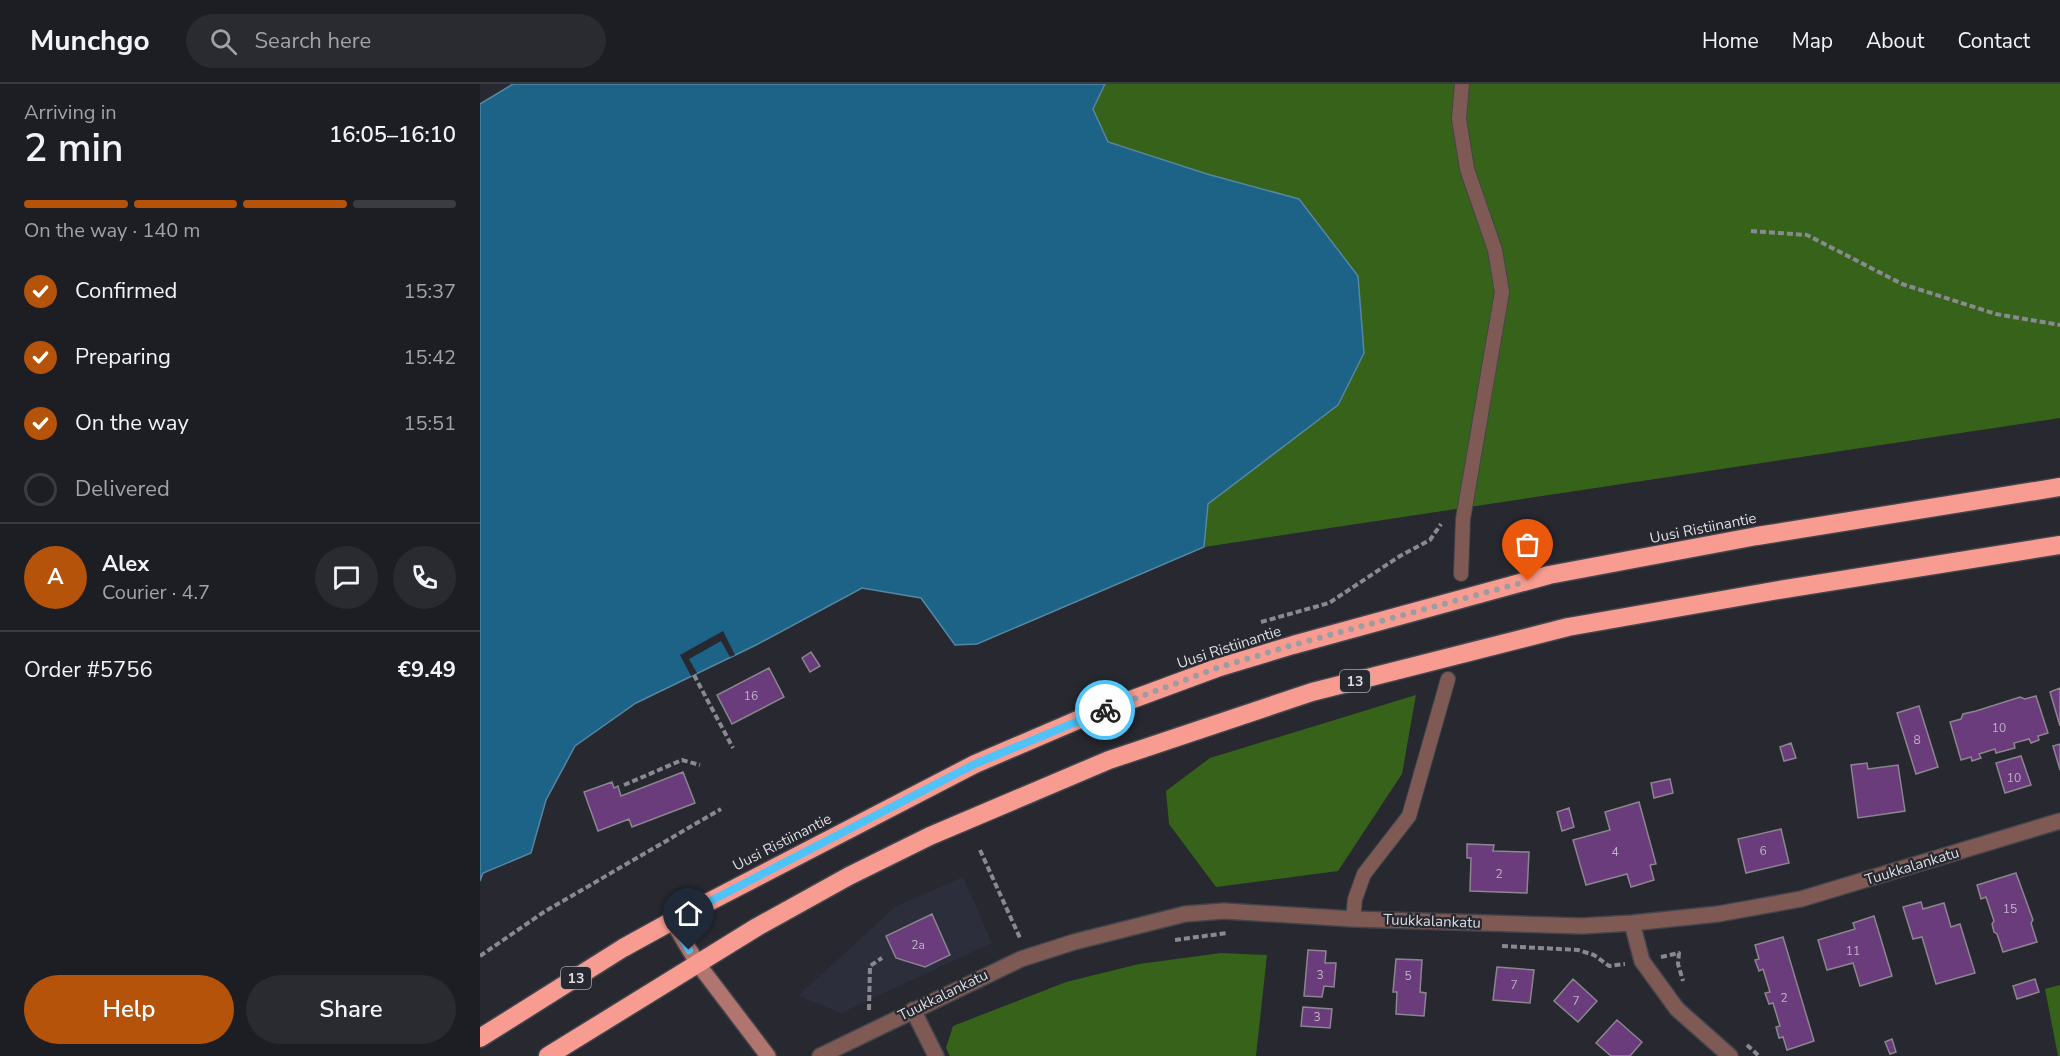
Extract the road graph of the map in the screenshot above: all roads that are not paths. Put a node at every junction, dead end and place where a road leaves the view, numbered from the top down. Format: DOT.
graph roads {
  1 [pos="1462,84"];
  2 [pos="2060,488"];
  3 [pos="2060,545"];
  4 [pos="1461,574"];
  5 [pos="1448,679"];
  6 [pos="2060,821"];
  7 [pos="1353,919"];
  8 [pos="672,921"];
  9 [pos="1632,923"];
  10 [pos="698,964"];
  11 [pos="913,1010"];
  12 [pos="480,1038"];
  13 [pos="548,1056"];
  14 [pos="768,1056"];
  15 [pos="820,1056"];
  16 [pos="936,1056"];
  17 [pos="1730,1056"];
  1 -- 4 [label="lane"];
  2 -- 8 [label="highway, Uusi Ristiinantie / 13"];
  3 -- 10 [label="highway, 13"];
  5 -- 7 [label="lane"];
  6 -- 9 [label="street, Tuukkalankatu"];
  7 -- 9 [label="street, Tuukkalankatu"];
  7 -- 11 [label="street, Tuukkalankatu"];
  8 -- 10 [label="street"];
  8 -- 12 [label="highway, Uusi Ristiinantie / 13"];
  9 -- 17 [label="street"];
  10 -- 13 [label="highway, 13"];
  10 -- 14 [label="street"];
  11 -- 15 [label="street, Tuukkalankatu"];
  11 -- 16 [label="street"];
}
